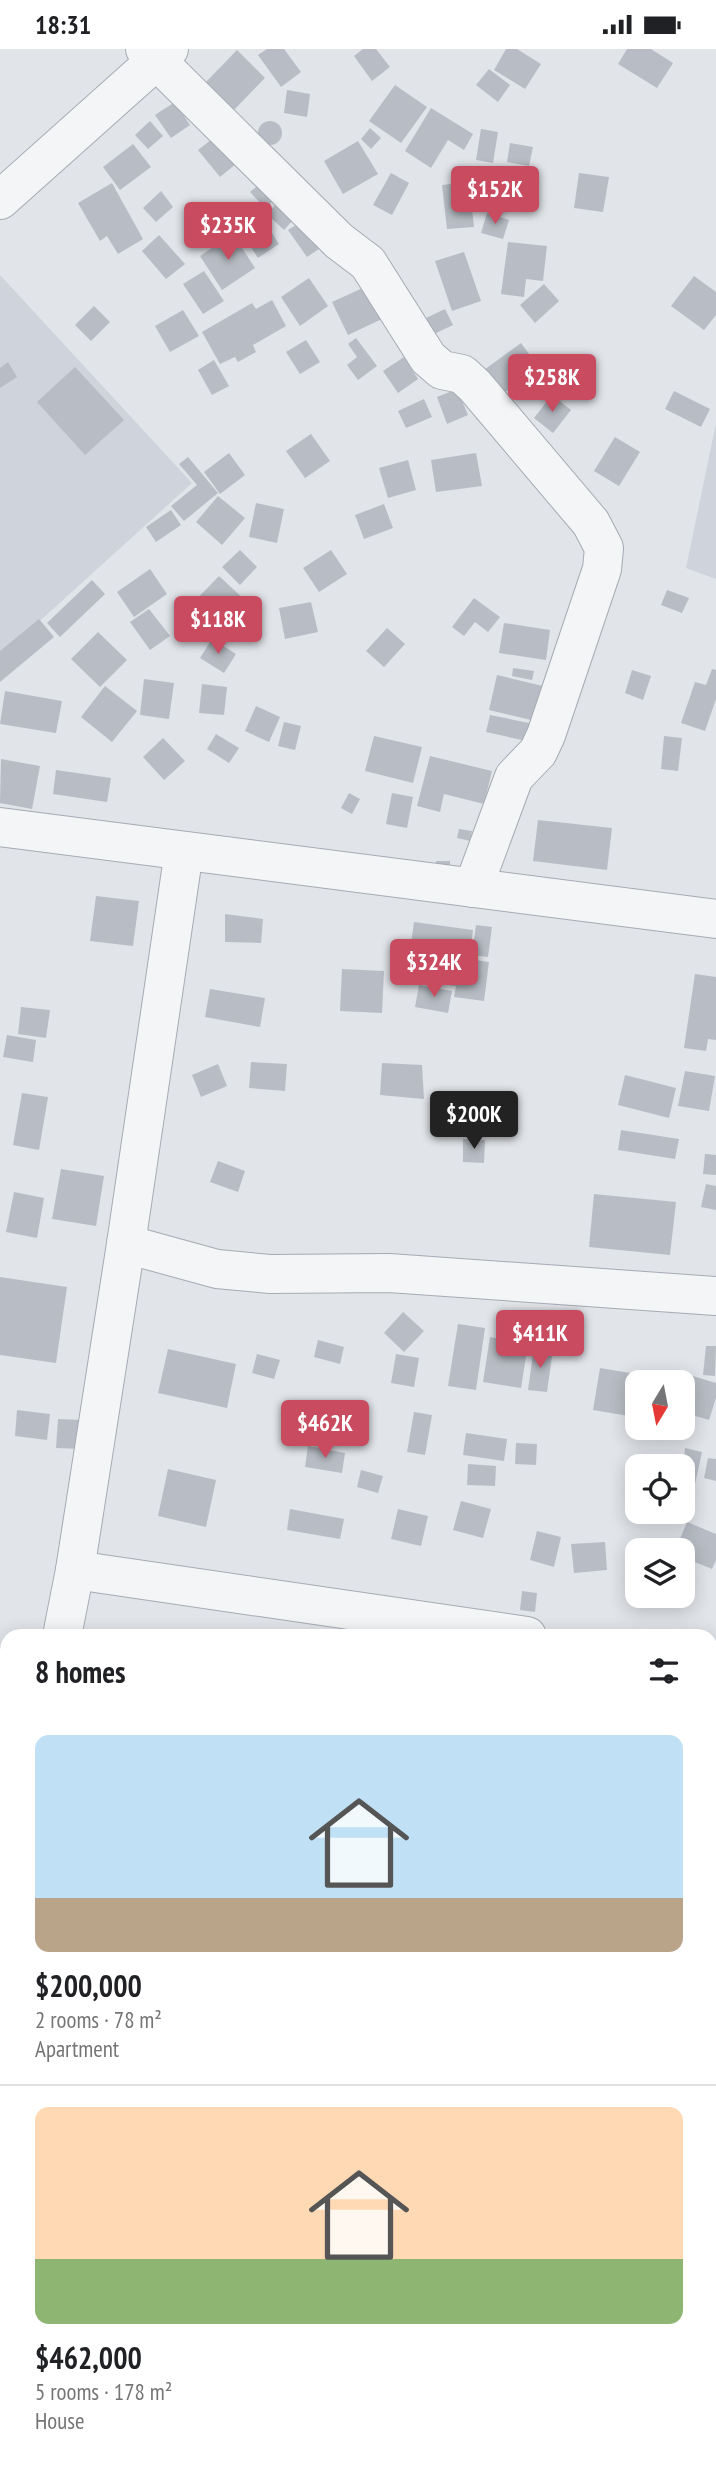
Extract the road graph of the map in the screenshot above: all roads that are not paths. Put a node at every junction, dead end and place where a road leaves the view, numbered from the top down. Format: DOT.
graph roads {
  1 [pos="157,53"];
  2 [pos="0,199"];
  3 [pos="0,827"];
  4 [pos="184,851"];
  5 [pos="474,888"];
  6 [pos="716,919"];
  7 [pos="126,1244"];
  8 [pos="716,1296"];
  9 [pos="75,1570"];
  10 [pos="62,1629"];
  11 [pos="479,1629"];
  1 -- 2 [label="street"];
  1 -- 5 [label="street"];
  3 -- 4 [label="street"];
  4 -- 5 [label="street"];
  4 -- 7 [label="street"];
  5 -- 6 [label="street"];
  7 -- 8 [label="street"];
  7 -- 9 [label="street"];
  9 -- 10 [label="street"];
  9 -- 11 [label="street"];
}
